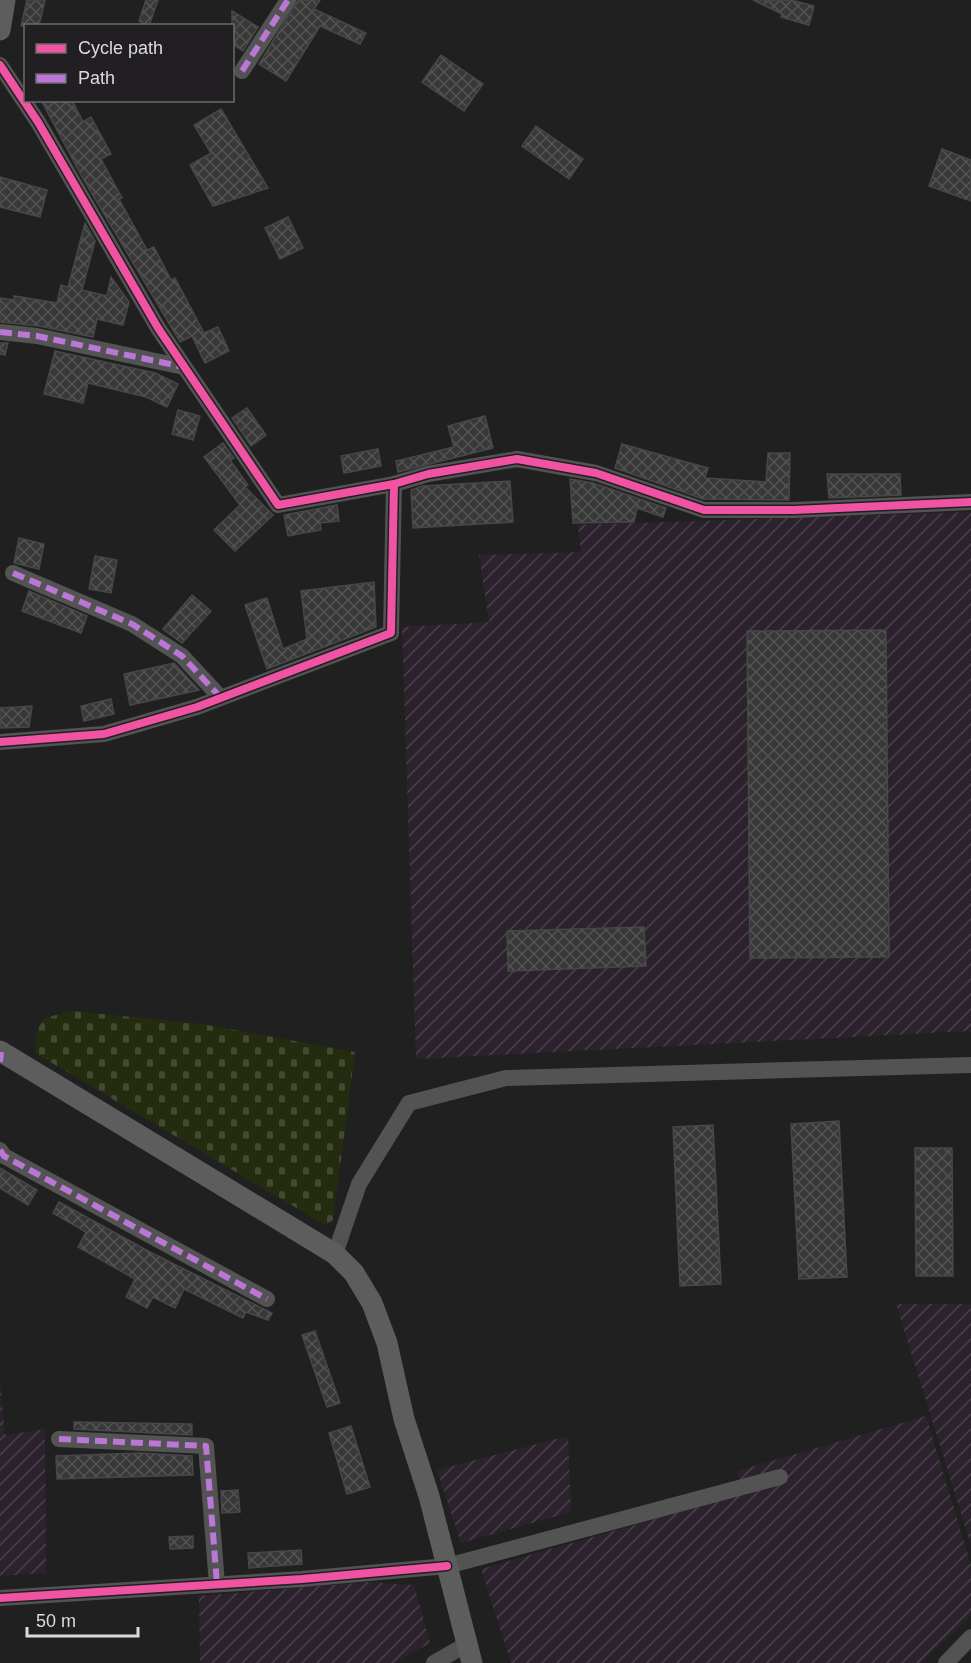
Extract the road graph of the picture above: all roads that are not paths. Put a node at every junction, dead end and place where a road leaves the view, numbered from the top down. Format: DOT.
graph roads {
  1 [pos="5,0"];
  2 [pos="288,0"];
  3 [pos="0,30"];
  4 [pos="0,65"];
  5 [pos="242,71"];
  6 [pos="24,101"];
  7 [pos="25,102"];
  8 [pos="0,332"];
  9 [pos="183,367"];
  10 [pos="394,484"];
  11 [pos="971,502"];
  12 [pos="14,573"];
  13 [pos="221,698"];
  14 [pos="0,742"];
  15 [pos="0,1055"];
  16 [pos="971,1065"];
  17 [pos="0,1150"];
  18 [pos="335,1254"];
  19 [pos="267,1299"];
  20 [pos="59,1439"];
  21 [pos="780,1477"];
  22 [pos="447,1566"];
  23 [pos="217,1584"];
  24 [pos="0,1598"];
  25 [pos="971,1637"];
  26 [pos="470,1654"];
  27 [pos="434,1663"];
  28 [pos="946,1663"];
  1 -- 3 [label="main road"];
  2 -- 5 [label="street"];
  4 -- 6 [label="street"];
  7 -- 9 [label="street"];
  8 -- 9 [label="street"];
  9 -- 10 [label="street"];
  10 -- 11 [label="street"];
  10 -- 13 [label="street"];
  12 -- 13 [label="street"];
  13 -- 14 [label="street"];
  15 -- 18 [label="main road"];
  16 -- 18 [label="street"];
  17 -- 19 [label="street"];
  18 -- 22 [label="main road"];
  20 -- 23 [label="street"];
  21 -- 22 [label="street"];
  22 -- 23 [label="street"];
  22 -- 26 [label="main road"];
  23 -- 24 [label="street"];
  25 -- 28 [label="street"];
  26 -- 27 [label="street"];
}
